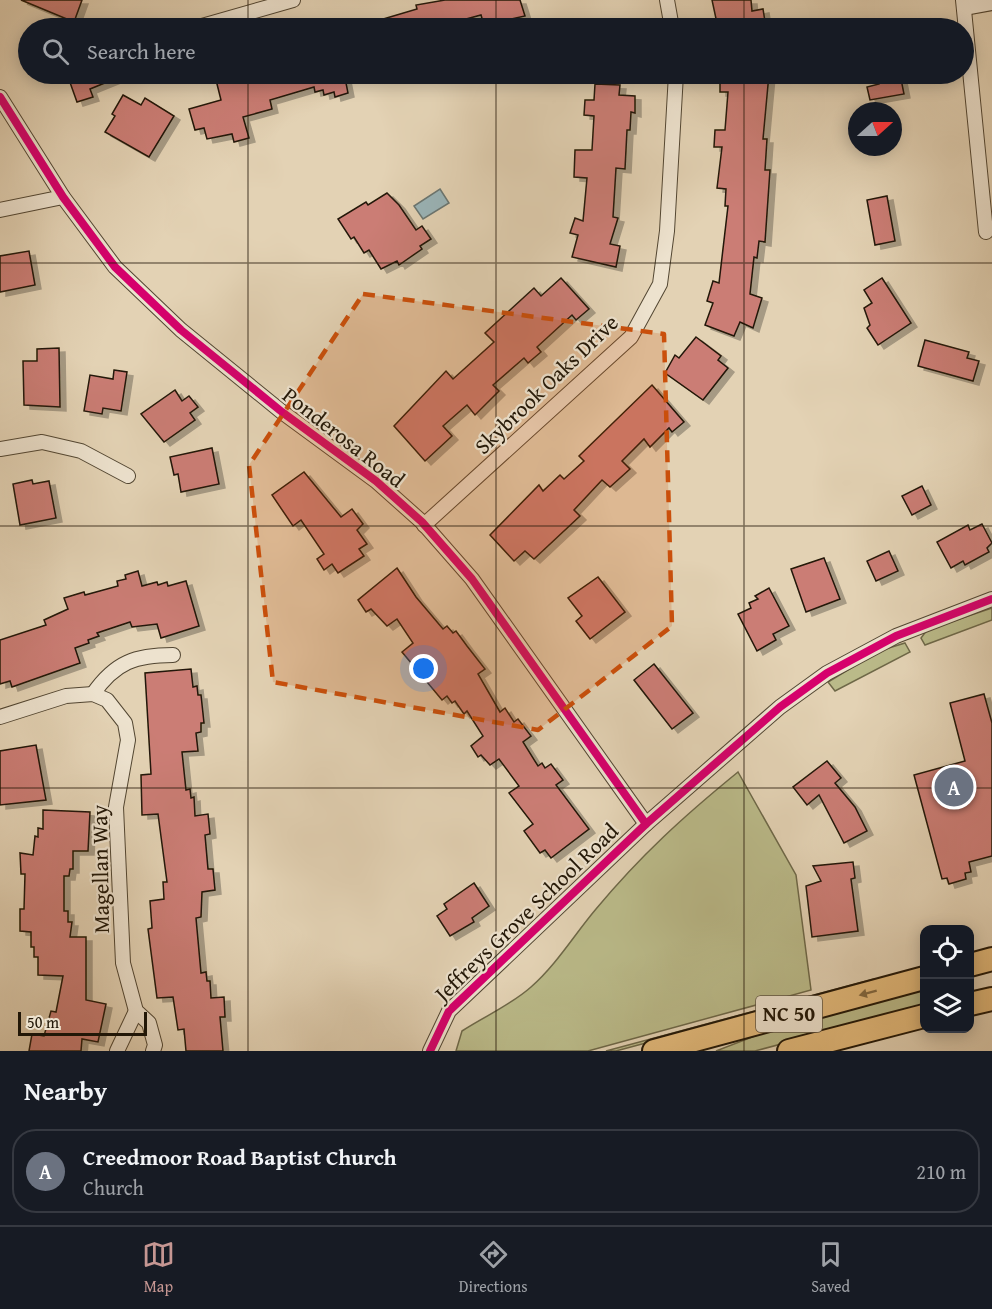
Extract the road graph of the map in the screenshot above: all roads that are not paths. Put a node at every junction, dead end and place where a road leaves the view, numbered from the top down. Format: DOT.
graph roads {
  1 [pos="293,0"];
  2 [pos="667,0"];
  3 [pos="992,3"];
  4 [pos="964,4"];
  5 [pos="230,18"];
  6 [pos="670,18"];
  7 [pos="675,84"];
  8 [pos="972,84"];
  9 [pos="0,97"];
  10 [pos="63,197"];
  11 [pos="0,210"];
  12 [pos="986,232"];
  13 [pos="0,449"];
  14 [pos="128,476"];
  15 [pos="424,525"];
  16 [pos="992,599"];
  17 [pos="173,655"];
  18 [pos="93,694"];
  19 [pos="0,717"];
  20 [pos="646,824"];
  21 [pos="992,959"];
  22 [pos="974,964"];
  23 [pos="920,979"];
  24 [pos="992,999"];
  25 [pos="974,1003"];
  26 [pos="136,1011"];
  27 [pos="920,1017"];
  28 [pos="117,1051"];
  29 [pos="153,1051"];
  30 [pos="430,1051"];
  31 [pos="654,1051"];
  32 [pos="789,1051"];
  1 -- 5 [label="street"];
  2 -- 6 [label="street"];
  3 -- 4 [label="street"];
  7 -- 15 [label="street, Skybrook Oaks Drive"];
  8 -- 12 [label="street"];
  9 -- 10 [label="street, Ponderosa Road"];
  10 -- 11 [label="street"];
  10 -- 15 [label="street, Ponderosa Road"];
  13 -- 14 [label="street"];
  15 -- 20 [label="street, Ponderosa Road"];
  16 -- 20 [label="street, Jeffreys Grove School Road"];
  17 -- 18 [label="street"];
  18 -- 19 [label="street"];
  18 -- 26 [label="street, Magellan Way"];
  20 -- 30 [label="street, Jeffreys Grove School Road"];
  21 -- 22 [label="main road"];
  23 -- 31 [label="main road, NC 50, one-way"];
  24 -- 25 [label="main road"];
  26 -- 28 [label="street"];
  26 -- 29 [label="street, Magellan Way"];
  27 -- 32 [label="main road, NC 50"];
}
